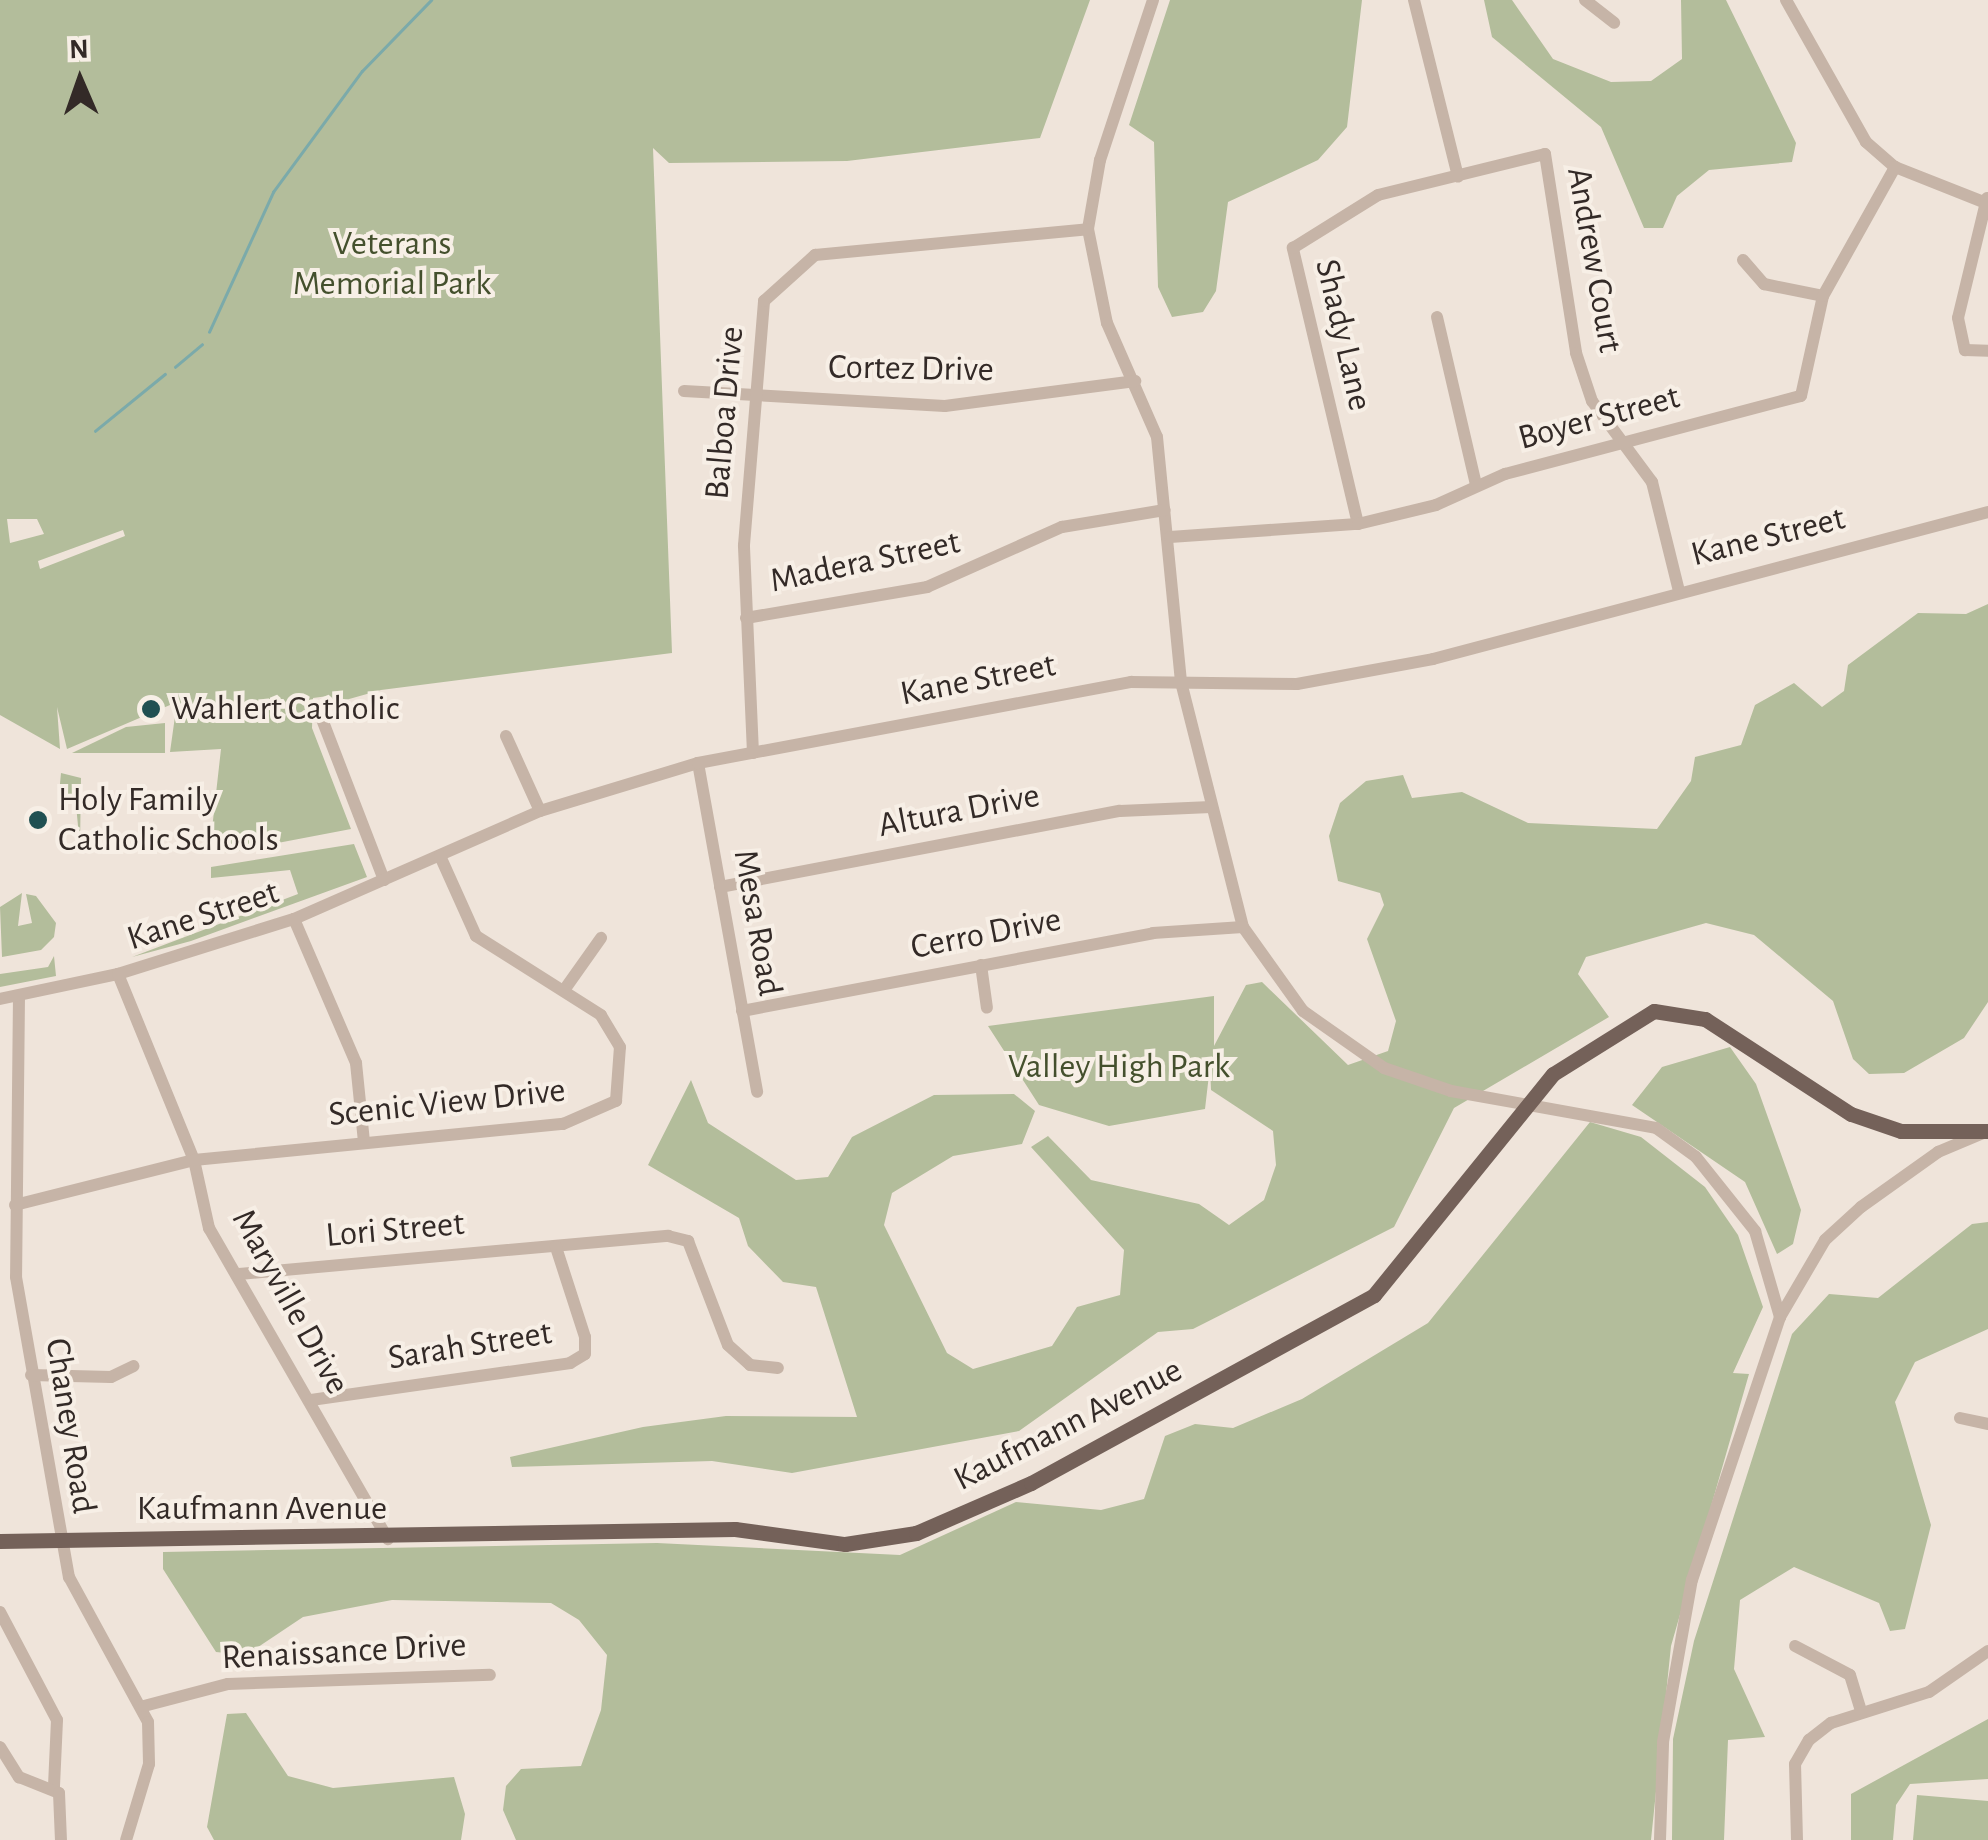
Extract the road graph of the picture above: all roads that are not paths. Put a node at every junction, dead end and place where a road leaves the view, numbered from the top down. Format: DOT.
graph roads {
  1 [pos="1153,0"];
  2 [pos="1414,0"];
  3 [pos="1585,0"];
  4 [pos="1786,0"];
  5 [pos="1614,23"];
  6 [pos="1545,154"];
  7 [pos="1894,167"];
  8 [pos="1458,176"];
  9 [pos="1987,199"];
  10 [pos="1088,229"];
  11 [pos="1744,260"];
  12 [pos="1823,296"];
  13 [pos="1437,317"];
  14 [pos="1988,351"];
  15 [pos="1135,381"];
  16 [pos="684,390"];
  17 [pos="758,394"];
  18 [pos="1624,444"];
  19 [pos="1476,484"];
  20 [pos="1165,510"];
  21 [pos="1988,512"];
  22 [pos="1358,524"];
  23 [pos="1170,537"];
  24 [pos="1679,591"];
  25 [pos="746,618"];
  26 [pos="1181,682"];
  27 [pos="320,714"];
  28 [pos="506,736"];
  29 [pos="752,753"];
  30 [pos="698,763"];
  31 [pos="1211,806"];
  32 [pos="540,811"];
  33 [pos="440,856"];
  34 [pos="384,880"];
  35 [pos="720,887"];
  36 [pos="294,919"];
  37 [pos="1243,928"];
  38 [pos="601,938"];
  39 [pos="981,965"];
  40 [pos="118,974"];
  41 [pos="567,986"];
  42 [pos="19,996"];
  43 [pos="0,998"];
  44 [pos="987,1008"];
  45 [pos="742,1012"];
  46 [pos="757,1092"];
  47 [pos="1532,1101"];
  48 [pos="1988,1131"];
  49 [pos="364,1142"];
  50 [pos="194,1160"];
  51 [pos="15,1205"];
  52 [pos="556,1247"];
  53 [pos="238,1274"];
  54 [pos="1780,1317"];
  55 [pos="134,1366"];
  56 [pos="778,1368"];
  57 [pos="31,1376"];
  58 [pos="311,1400"];
  59 [pos="1960,1418"];
  60 [pos="1988,1424"];
  61 [pos="388,1538"];
  62 [pos="0,1541"];
  63 [pos="59,1541"];
  64 [pos="0,1612"];
  65 [pos="1796,1646"];
  66 [pos="1988,1651"];
  67 [pos="490,1675"];
  68 [pos="144,1706"];
  69 [pos="1860,1712"];
  70 [pos="0,1747"];
  71 [pos="54,1787"];
  72 [pos="61,1840"];
  73 [pos="126,1840"];
  74 [pos="1660,1840"];
  75 [pos="1797,1840"];
  1 -- 10 [label="street"];
  2 -- 8 [label="street"];
  3 -- 5 [label="street"];
  4 -- 7 [label="street"];
  6 -- 8 [label="street, Shady Lane"];
  6 -- 18 [label="street, Andrew Court"];
  7 -- 9 [label="street"];
  7 -- 12 [label="street, Boyer Street"];
  8 -- 22 [label="street, Shady Lane"];
  9 -- 14 [label="street"];
  10 -- 15 [label="street"];
  10 -- 17 [label="street, Balboa Drive"];
  11 -- 12 [label="street"];
  12 -- 18 [label="street, Boyer Street"];
  13 -- 19 [label="street"];
  15 -- 17 [label="street, Cortez Drive"];
  15 -- 20 [label="street"];
  16 -- 17 [label="street, Cortez Drive"];
  17 -- 25 [label="street, Balboa Drive"];
  18 -- 19 [label="street, Boyer Street"];
  18 -- 24 [label="street, Andrew Court"];
  19 -- 22 [label="street, Boyer Street"];
  20 -- 23 [label="street"];
  20 -- 25 [label="street, Madera Street"];
  21 -- 24 [label="street, Kane Street"];
  22 -- 23 [label="street, Boyer Street"];
  23 -- 26 [label="street"];
  24 -- 26 [label="street, Kane Street"];
  25 -- 29 [label="street, Balboa Drive"];
  26 -- 29 [label="street, Kane Street"];
  26 -- 31 [label="street"];
  27 -- 34 [label="street"];
  28 -- 32 [label="street"];
  29 -- 30 [label="street, Kane Street"];
  30 -- 32 [label="street, Kane Street"];
  30 -- 35 [label="street, Mesa Road"];
  31 -- 35 [label="street, Altura Drive"];
  31 -- 37 [label="street"];
  32 -- 33 [label="street, Kane Street"];
  33 -- 34 [label="street, Kane Street"];
  33 -- 41 [label="street, Scenic View Drive"];
  34 -- 36 [label="street, Kane Street"];
  35 -- 45 [label="street, Mesa Road"];
  36 -- 40 [label="street, Kane Street"];
  36 -- 49 [label="street"];
  37 -- 39 [label="street, Cerro Drive"];
  37 -- 47 [label="street"];
  38 -- 41 [label="street"];
  39 -- 44 [label="street"];
  39 -- 45 [label="street, Cerro Drive"];
  40 -- 42 [label="street, Kane Street"];
  40 -- 50 [label="street, Maryville Drive"];
  41 -- 49 [label="street, Scenic View Drive"];
  42 -- 43 [label="street, Kane Street"];
  42 -- 51 [label="street, Chaney Road"];
  45 -- 46 [label="street, Mesa Road"];
  47 -- 48 [label="main road, Kaufmann Avenue"];
  47 -- 54 [label="street"];
  47 -- 61 [label="main road, Kaufmann Avenue"];
  48 -- 54 [label="street"];
  49 -- 50 [label="street, Scenic View Drive"];
  50 -- 51 [label="street, Scenic View Drive"];
  50 -- 53 [label="street, Maryville Drive"];
  51 -- 57 [label="street, Chaney Road"];
  52 -- 53 [label="street, Lori Street"];
  52 -- 56 [label="street, Lori Street"];
  52 -- 58 [label="street, Sarah Street"];
  53 -- 58 [label="street, Maryville Drive"];
  54 -- 74 [label="street"];
  55 -- 57 [label="street"];
  57 -- 63 [label="street, Chaney Road"];
  58 -- 61 [label="street, Maryville Drive"];
  59 -- 60 [label="street"];
  61 -- 63 [label="main road, Kaufmann Avenue"];
  62 -- 63 [label="main road, Kaufmann Avenue"];
  63 -- 68 [label="street, Chaney Road"];
  64 -- 71 [label="street"];
  65 -- 69 [label="street"];
  66 -- 69 [label="street"];
  67 -- 68 [label="street, Renaissance Drive"];
  68 -- 73 [label="street, Chaney Road"];
  69 -- 75 [label="street"];
  70 -- 71 [label="street"];
  71 -- 72 [label="street"];
}
